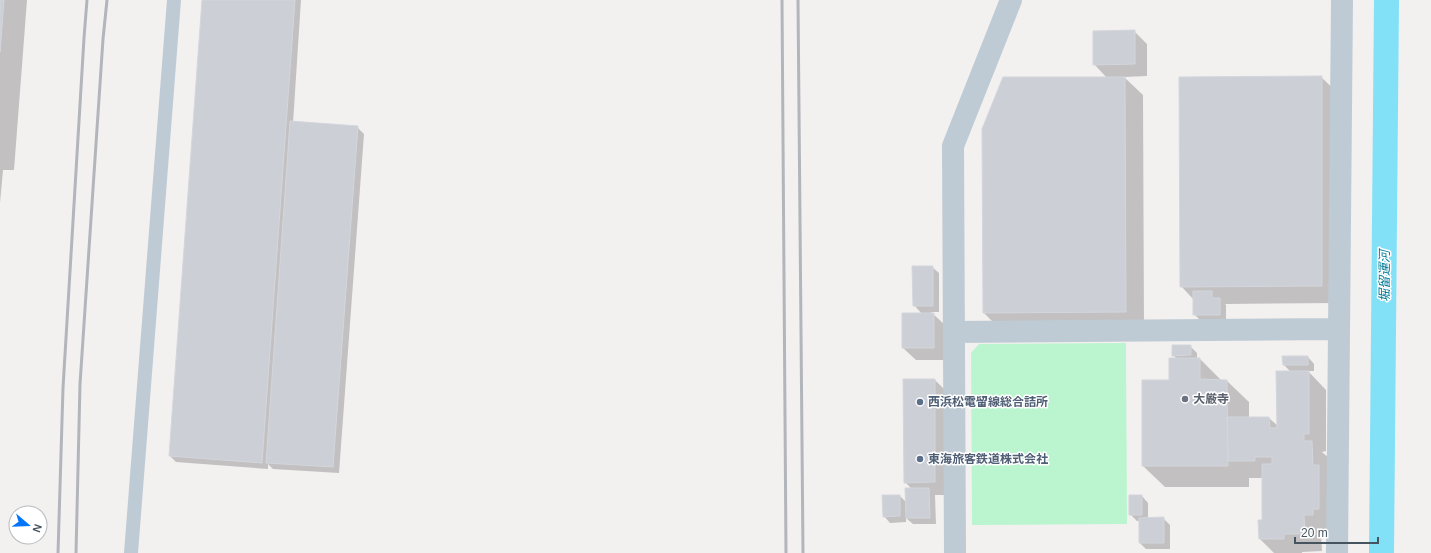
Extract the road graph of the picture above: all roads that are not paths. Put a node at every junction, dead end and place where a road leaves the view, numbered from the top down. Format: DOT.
graph roads {
  1 [pos="174,0"];
  2 [pos="1011,0"];
  3 [pos="1342,0"];
  4 [pos="1339,329"];
  5 [pos="954,332"];
  6 [pos="131,553"];
  7 [pos="955,553"];
  8 [pos="1337,553"];
  1 -- 6 [label="lane"];
  2 -- 5 [label="street"];
  3 -- 4 [label="street"];
  4 -- 5 [label="street"];
  4 -- 8 [label="street"];
  5 -- 7 [label="street"];
}
